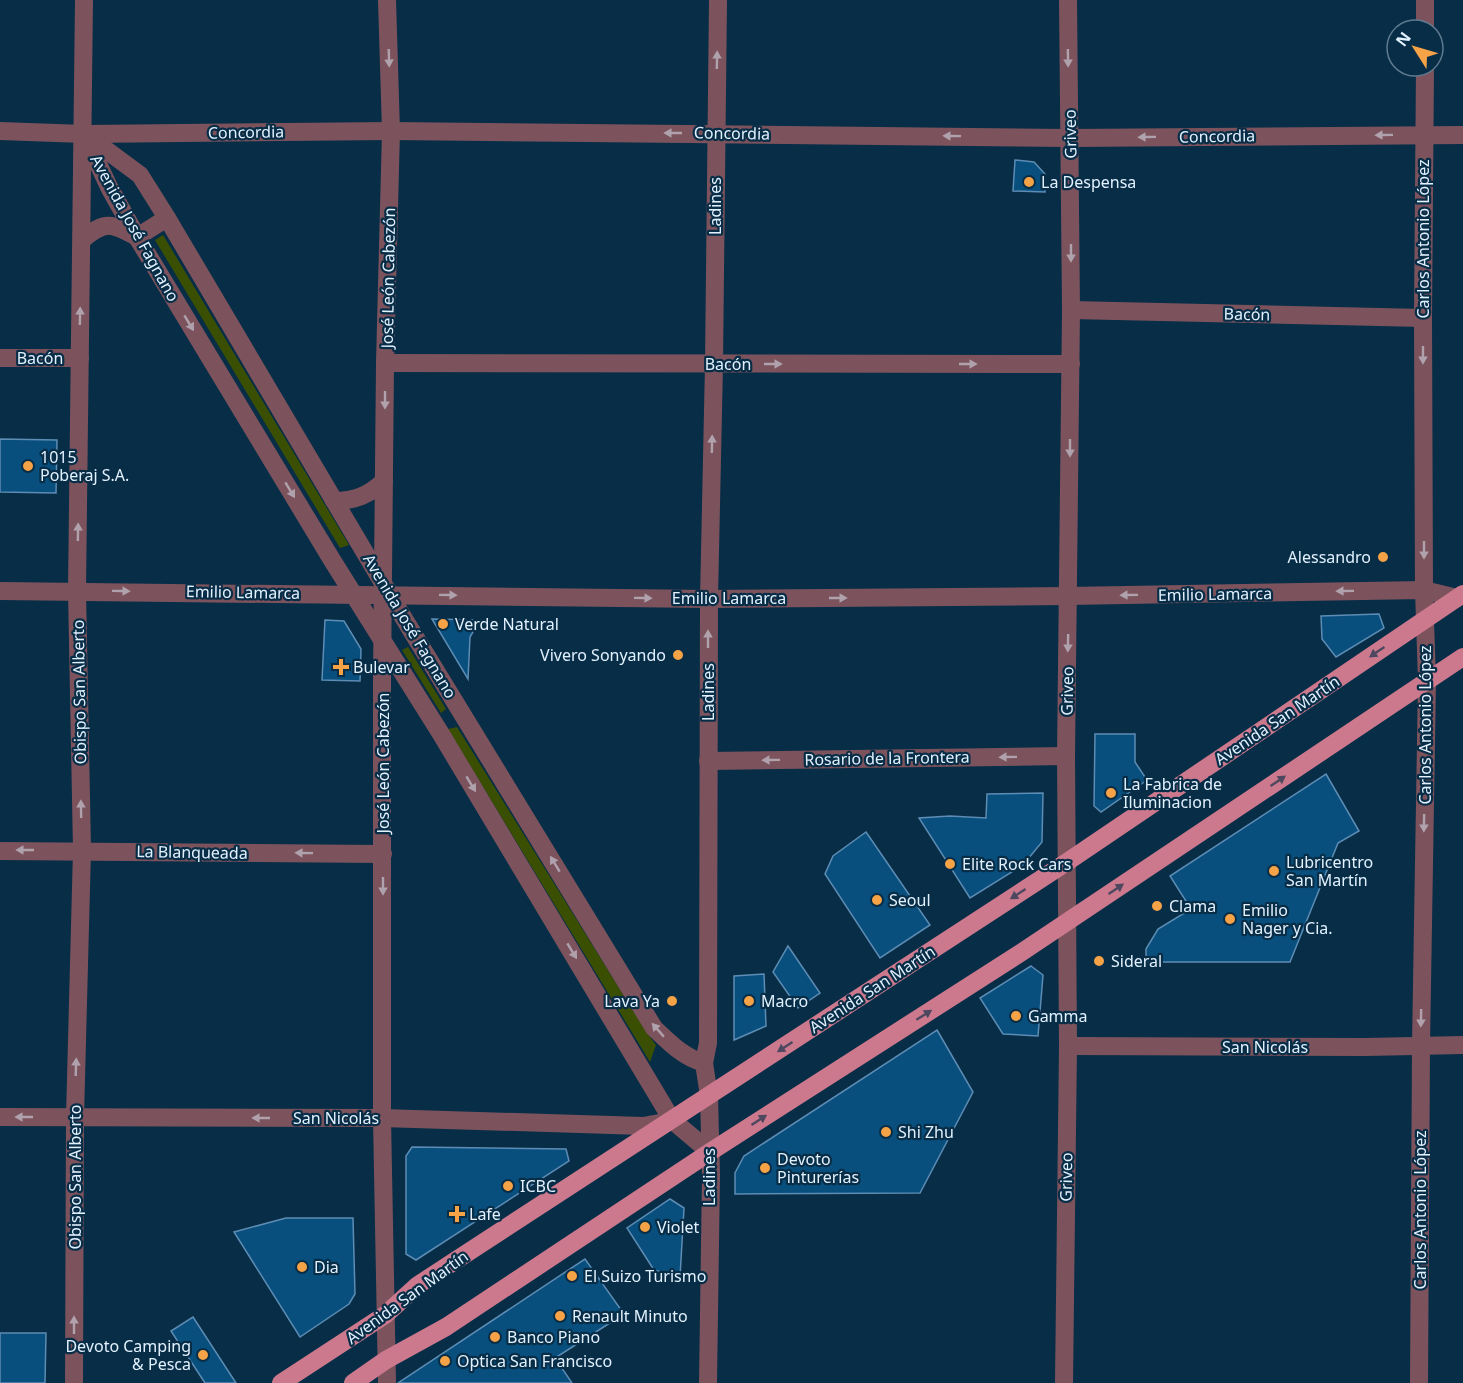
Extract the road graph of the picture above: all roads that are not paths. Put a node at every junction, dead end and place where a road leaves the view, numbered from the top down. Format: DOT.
graph roads {
  1 [pos="84,0"];
  2 [pos="387,0"];
  3 [pos="718,0"];
  4 [pos="1068,0"];
  5 [pos="1425,0"];
  6 [pos="1425,18"];
  7 [pos="1425,78"];
  8 [pos="0,131"];
  9 [pos="391,131"];
  10 [pos="716,133"];
  11 [pos="84,134"];
  12 [pos="1424,135"];
  13 [pos="1463,135"];
  14 [pos="1070,138"];
  15 [pos="167,218"];
  16 [pos="137,237"];
  17 [pos="82,240"];
  18 [pos="1071,310"];
  19 [pos="1423,318"];
  20 [pos="0,358"];
  21 [pos="80,358"];
  22 [pos="385,363"];
  23 [pos="714,364"];
  24 [pos="1071,364"];
  25 [pos="384,481"];
  26 [pos="334,501"];
  27 [pos="77,590"];
  28 [pos="386,590"];
  29 [pos="1424,590"];
  30 [pos="0,591"];
  31 [pos="354,594"];
  32 [pos="1068,596"];
  33 [pos="1460,596"];
  34 [pos="708,598"];
  35 [pos="1425,619"];
  36 [pos="382,639"];
  37 [pos="1463,657"];
  38 [pos="1427,681"];
  39 [pos="1066,756"];
  40 [pos="708,761"];
  41 [pos="82,850"];
  42 [pos="0,851"];
  43 [pos="383,854"];
  44 [pos="1067,862"];
  45 [pos="1067,921"];
  46 [pos="1421,1045"];
  47 [pos="1463,1045"];
  48 [pos="1068,1046"];
  49 [pos="704,1063"];
  50 [pos="709,1096"];
  51 [pos="0,1117"];
  52 [pos="75,1117"];
  53 [pos="382,1118"];
  54 [pos="672,1120"];
  55 [pos="710,1152"];
  56 [pos="385,1315"];
  57 [pos="386,1360"];
  58 [pos="74,1383"];
  59 [pos="281,1383"];
  60 [pos="353,1383"];
  61 [pos="387,1383"];
  62 [pos="708,1383"];
  63 [pos="1064,1383"];
  64 [pos="1419,1383"];
  1 -- 11 [label="street, Obispo San Alberto"];
  2 -- 9 [label="street, José León Cabezón, one-way"];
  10 -- 3 [label="street, Ladines, one-way"];
  4 -- 14 [label="street, Griveo, one-way"];
  5 -- 6 [label="street"];
  7 -- 12 [label="street, Carlos Antonio López"];
  8 -- 11 [label="street, Concordia"];
  10 -- 9 [label="street, Concordia, one-way"];
  9 -- 11 [label="street, Concordia"];
  9 -- 22 [label="street, José León Cabezón"];
  14 -- 10 [label="street, Concordia, one-way"];
  10 -- 23 [label="street, Ladines"];
  11 -- 15 [label="street, Avenida José Fagnano"];
  11 -- 16 [label="street, Avenida José Fagnano"];
  11 -- 17 [label="street, Obispo San Alberto"];
  12 -- 13 [label="street, Concordia"];
  12 -- 14 [label="street, Concordia, one-way"];
  12 -- 19 [label="street, Carlos Antonio López"];
  14 -- 18 [label="street, Griveo, one-way"];
  15 -- 16 [label="street"];
  15 -- 26 [label="street, Avenida José Fagnano"];
  16 -- 17 [label="street"];
  16 -- 31 [label="street, Avenida José Fagnano, one-way"];
  21 -- 17 [label="street, Obispo San Alberto, one-way"];
  18 -- 19 [label="street, Bacón"];
  18 -- 24 [label="street, Griveo"];
  19 -- 29 [label="street, Carlos Antonio López, one-way"];
  20 -- 21 [label="street, Bacón"];
  27 -- 21 [label="street, Obispo San Alberto, one-way"];
  22 -- 23 [label="street, Bacón"];
  22 -- 25 [label="street, José León Cabezón, one-way"];
  23 -- 24 [label="street, Bacón, one-way"];
  34 -- 23 [label="street, Ladines, one-way"];
  24 -- 32 [label="street, Griveo, one-way"];
  25 -- 26 [label="street"];
  25 -- 28 [label="street, José León Cabezón"];
  26 -- 28 [label="street, Avenida José Fagnano"];
  27 -- 30 [label="street, Emilio Lamarca"];
  27 -- 31 [label="street, Emilio Lamarca, one-way"];
  41 -- 27 [label="street, Obispo San Alberto, one-way"];
  28 -- 31 [label="street, Emilio Lamarca"];
  28 -- 34 [label="street, Emilio Lamarca, one-way"];
  28 -- 36 [label="street, José León Cabezón"];
  49 -- 28 [label="street, Avenida José Fagnano, one-way"];
  29 -- 32 [label="street, Emilio Lamarca, one-way"];
  29 -- 33 [label="street, Emilio Lamarca"];
  29 -- 35 [label="street, Carlos Antonio López"];
  31 -- 36 [label="street, Avenida José Fagnano"];
  34 -- 32 [label="street, Emilio Lamarca, one-way"];
  32 -- 39 [label="street, Griveo, one-way"];
  33 -- 35 [label="main road, Avenida San Martín"];
  40 -- 34 [label="street, Ladines, one-way"];
  35 -- 38 [label="street, Carlos Antonio López"];
  35 -- 44 [label="main road, Avenida San Martín, one-way"];
  36 -- 43 [label="street, José León Cabezón"];
  36 -- 54 [label="street, Avenida José Fagnano, one-way"];
  37 -- 38 [label="main road"];
  45 -- 38 [label="main road, one-way"];
  38 -- 46 [label="street, Carlos Antonio López, one-way"];
  39 -- 40 [label="street, Rosario de la Frontera, one-way"];
  39 -- 44 [label="street, Griveo"];
  40 -- 49 [label="street, Ladines"];
  41 -- 42 [label="street, La Blanqueada, one-way"];
  43 -- 41 [label="street, La Blanqueada, one-way"];
  52 -- 41 [label="street, Obispo San Alberto, one-way"];
  43 -- 53 [label="street, José León Cabezón, one-way"];
  44 -- 45 [label="street, Griveo"];
  44 -- 50 [label="main road, Avenida San Martín, one-way"];
  45 -- 48 [label="street, Griveo"];
  55 -- 45 [label="main road, one-way"];
  46 -- 47 [label="street, San Nicolás"];
  46 -- 48 [label="street, San Nicolás"];
  46 -- 64 [label="street, Carlos Antonio López"];
  48 -- 63 [label="street, Griveo"];
  49 -- 50 [label="street, Ladines"];
  50 -- 54 [label="main road, Avenida San Martín"];
  50 -- 55 [label="street, Ladines"];
  52 -- 51 [label="street, San Nicolás, one-way"];
  53 -- 52 [label="street, San Nicolás, one-way"];
  58 -- 52 [label="street, Obispo San Alberto, one-way"];
  53 -- 54 [label="street, San Nicolás"];
  53 -- 56 [label="street, José León Cabezón"];
  54 -- 55 [label="street, Avenida José Fagnano"];
  54 -- 56 [label="main road, Avenida San Martín"];
  55 -- 57 [label="main road"];
  55 -- 62 [label="street, Ladines"];
  56 -- 57 [label="street, José León Cabezón"];
  56 -- 59 [label="main road, Avenida San Martín"];
  57 -- 60 [label="main road"];
  57 -- 61 [label="street, José León Cabezón"];
}
